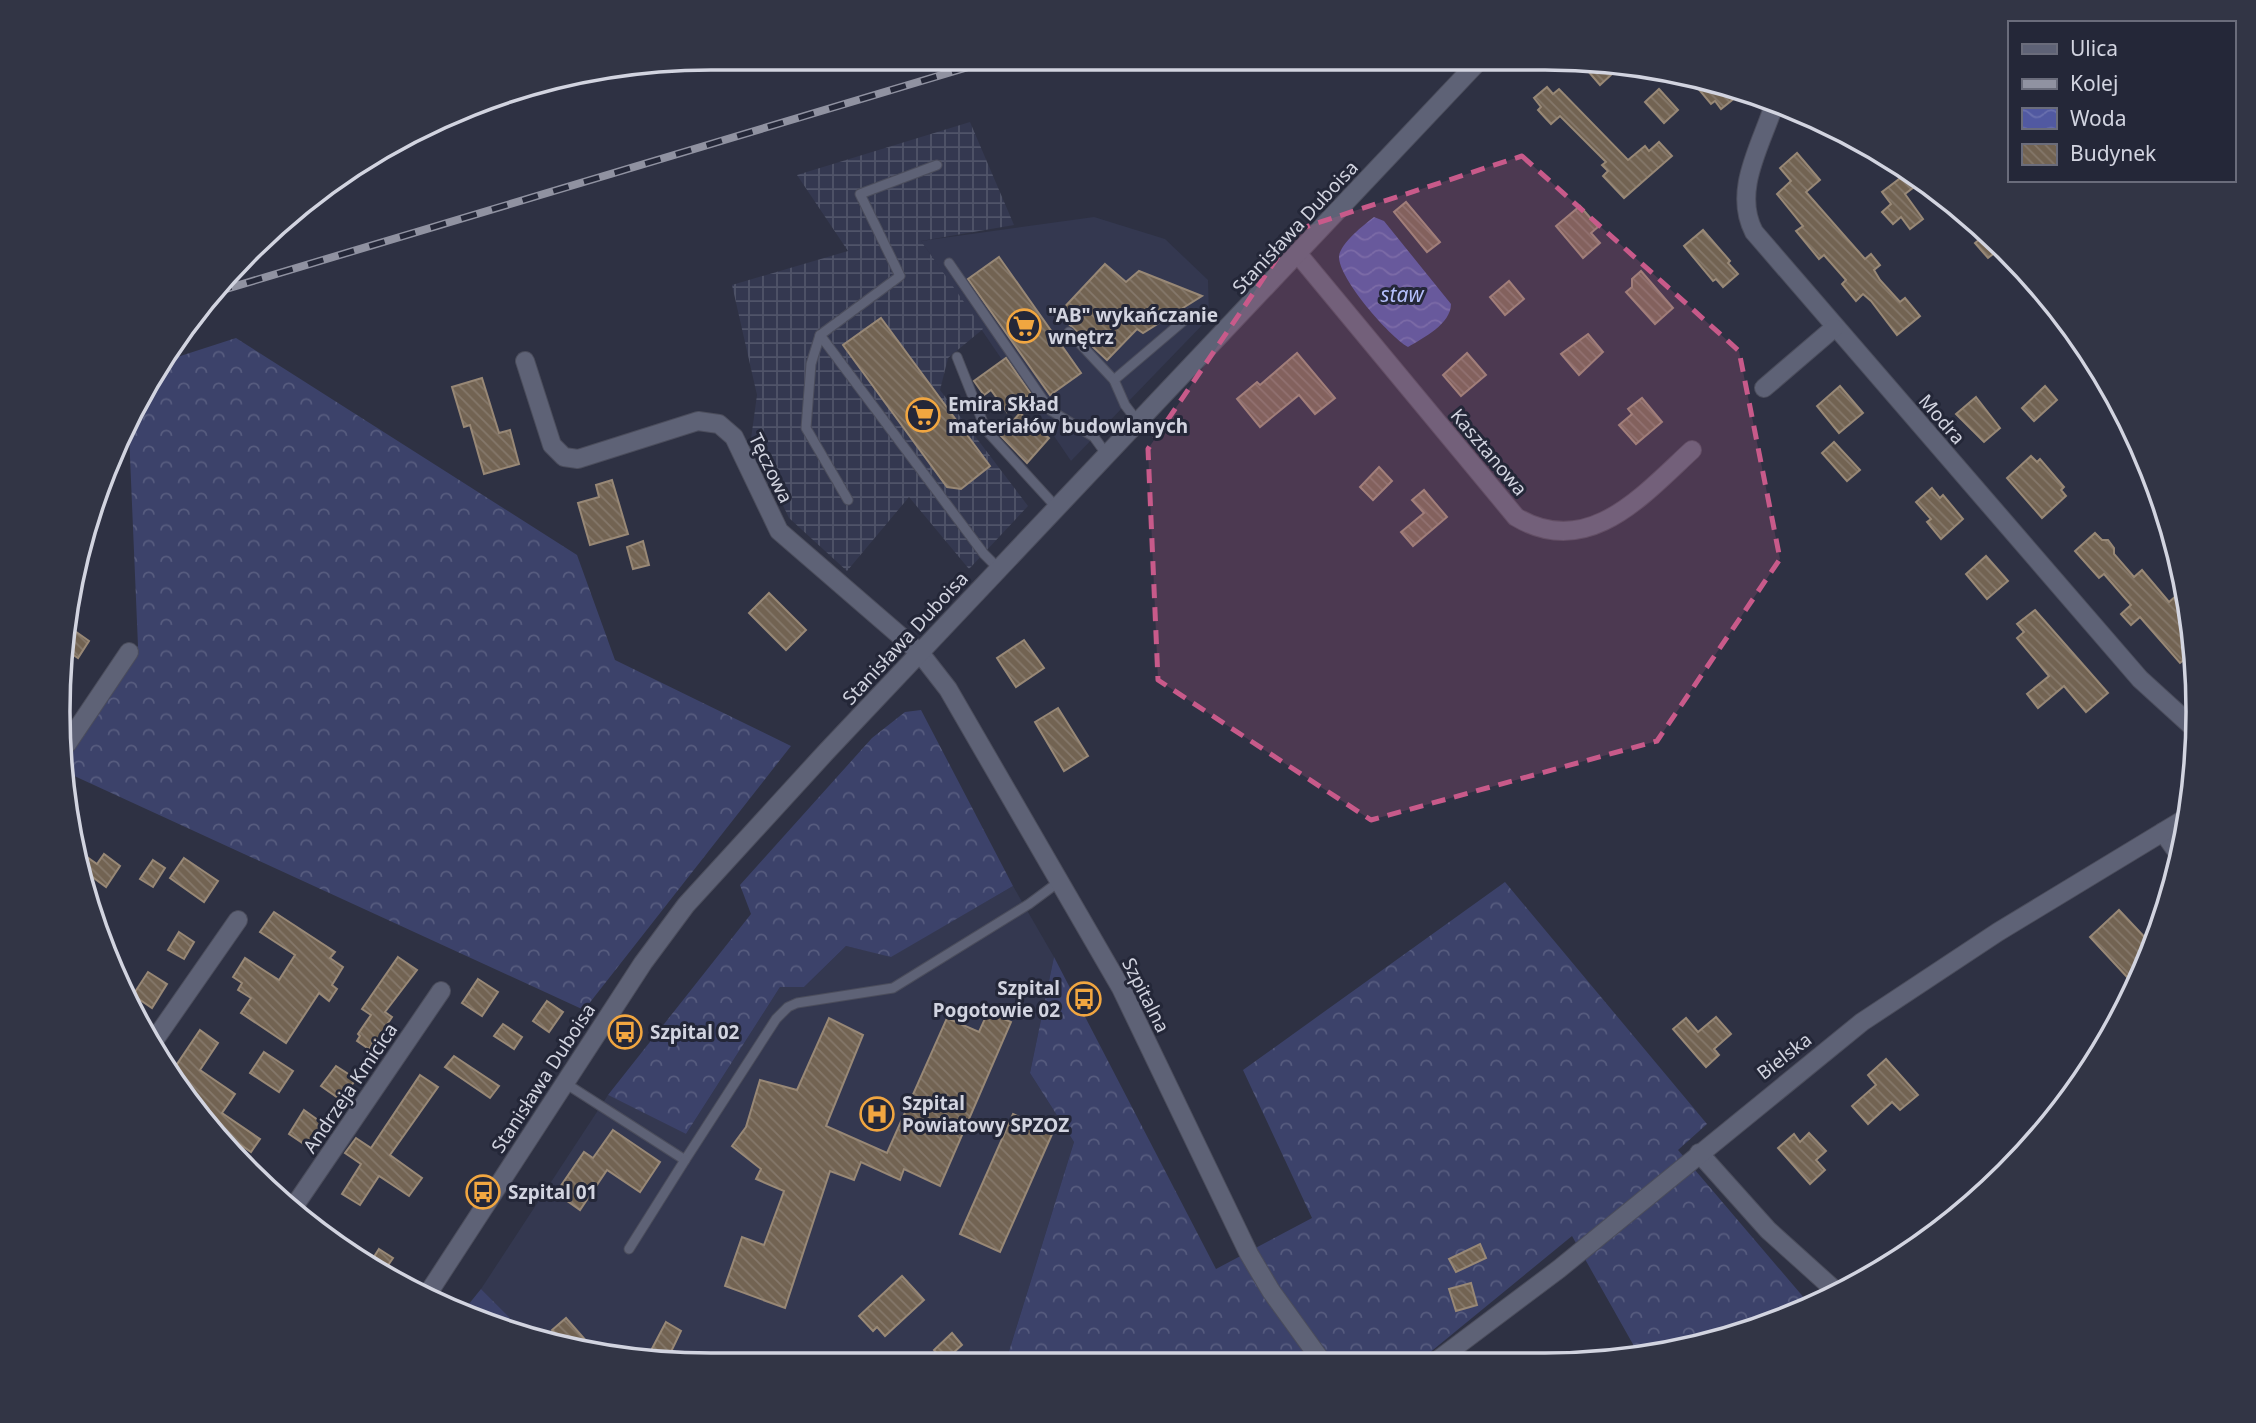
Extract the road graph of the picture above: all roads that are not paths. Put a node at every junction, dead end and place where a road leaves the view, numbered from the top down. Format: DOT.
graph roads {
  1 [pos="1471,70"];
  2 [pos="1772,112"];
  3 [pos="937,165"];
  4 [pos="1298,254"];
  5 [pos="949,263"];
  6 [pos="1188,317"];
  7 [pos="1834,328"];
  8 [pos="1069,332"];
  9 [pos="820,335"];
  10 [pos="957,357"];
  11 [pos="525,361"];
  12 [pos="1114,380"];
  13 [pos="1764,388"];
  14 [pos="1138,422"];
  15 [pos="1692,450"];
  16 [pos="1107,455"];
  17 [pos="848,500"];
  18 [pos="1057,508"];
  19 [pos="999,569"];
  20 [pos="129,652"];
  21 [pos="920,653"];
  22 [pos="2186,721"];
  23 [pos="71,737"];
  24 [pos="2176,824"];
  25 [pos="2163,832"];
  26 [pos="2172,845"];
  27 [pos="1060,881"];
  28 [pos="239,920"];
  29 [pos="441,992"];
  30 [pos="158,1035"];
  31 [pos="565,1083"];
  32 [pos="1699,1153"];
  33 [pos="685,1160"];
  34 [pos="298,1201"];
  35 [pos="629,1250"];
  36 [pos="1830,1286"];
  37 [pos="432,1289"];
  38 [pos="1317,1353"];
  39 [pos="1447,1353"];
  1 -- 4 [label="street, Stanisława Duboisa"];
  2 -- 7 [label="street, Modra"];
  3 -- 9 [label="lane"];
  4 -- 14 [label="street, Stanisława Duboisa"];
  4 -- 15 [label="street, Kasztanowa"];
  5 -- 16 [label="lane"];
  6 -- 12 [label="lane"];
  7 -- 13 [label="street"];
  7 -- 22 [label="street, Modra"];
  8 -- 12 [label="lane"];
  9 -- 17 [label="lane"];
  9 -- 19 [label="lane"];
  10 -- 18 [label="lane"];
  11 -- 21 [label="street, Tęczowa"];
  12 -- 14 [label="lane"];
  14 -- 16 [label="street, Stanisława Duboisa"];
  16 -- 18 [label="street, Stanisława Duboisa"];
  18 -- 19 [label="street, Stanisława Duboisa"];
  19 -- 21 [label="street, Stanisława Duboisa"];
  20 -- 23 [label="street"];
  21 -- 27 [label="street, Szpitalna"];
  21 -- 31 [label="street, Stanisława Duboisa"];
  24 -- 25 [label="street, Bielska"];
  25 -- 26 [label="street"];
  25 -- 32 [label="street, Bielska"];
  27 -- 33 [label="lane"];
  27 -- 38 [label="street, Szpitalna"];
  28 -- 30 [label="street"];
  29 -- 34 [label="street, Andrzeja Kmicica"];
  31 -- 33 [label="lane"];
  31 -- 37 [label="street, Stanisława Duboisa"];
  32 -- 36 [label="street"];
  32 -- 39 [label="street, Bielska"];
  33 -- 35 [label="lane"];
}
